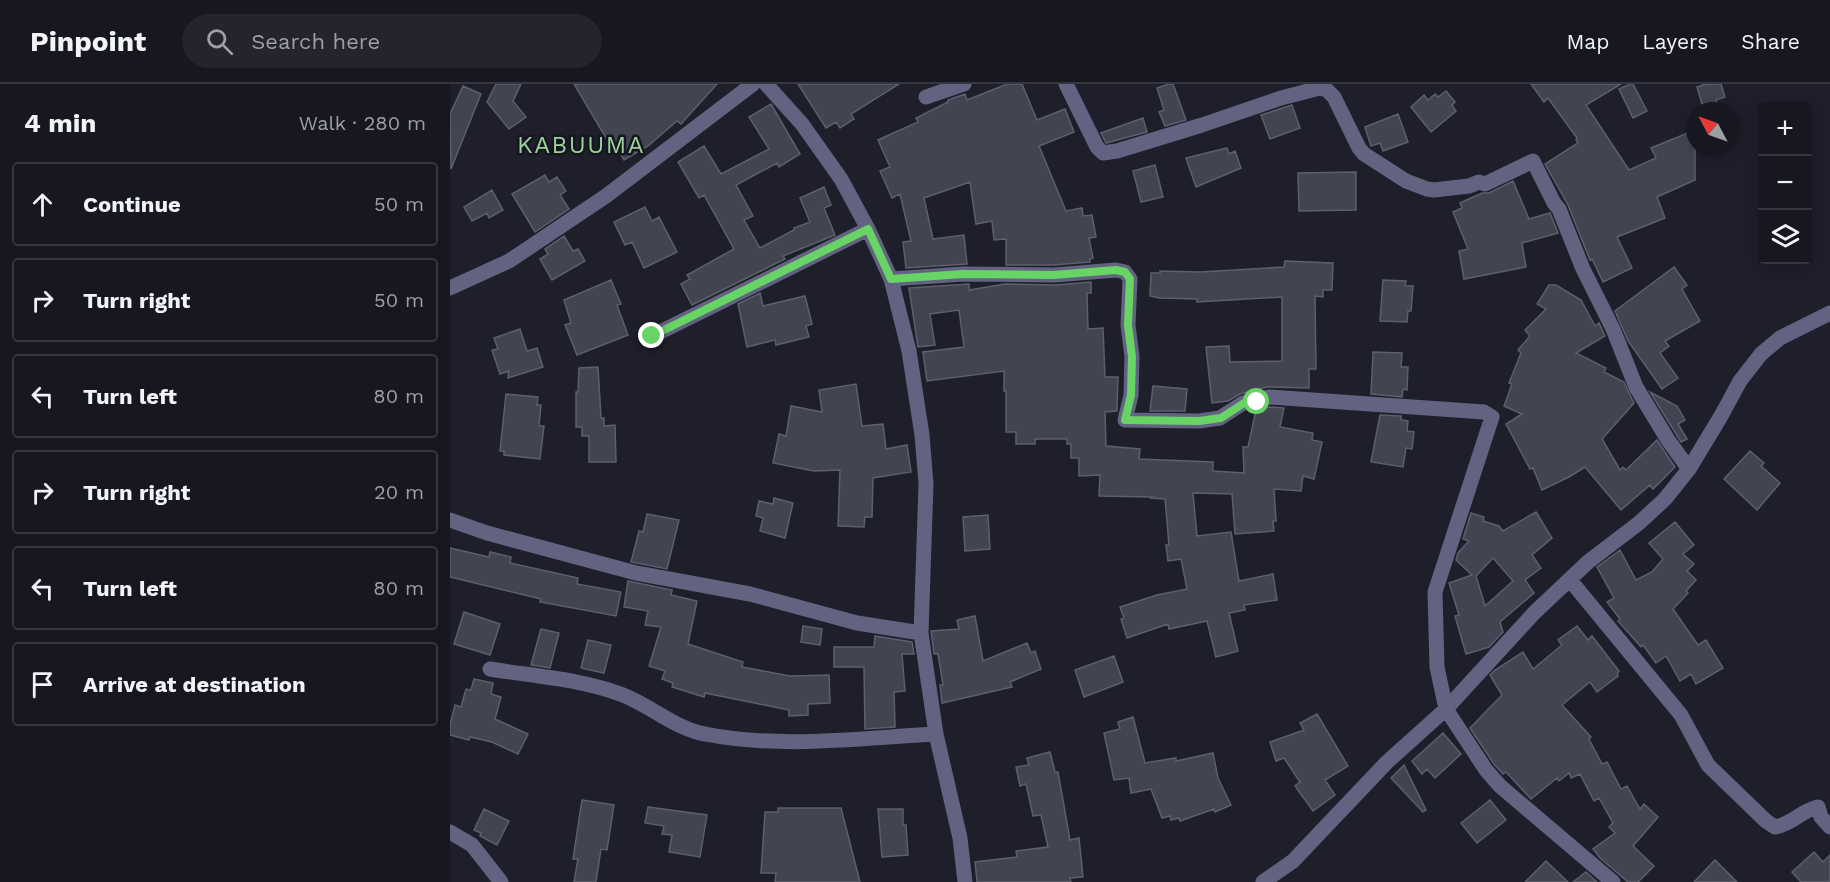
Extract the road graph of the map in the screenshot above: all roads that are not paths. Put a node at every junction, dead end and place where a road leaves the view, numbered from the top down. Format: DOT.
graph roads {
  1 [pos="753,84"];
  2 [pos="766,84"];
  3 [pos="964,84"];
  4 [pos="1066,84"];
  5 [pos="926,98"];
  6 [pos="868,229"];
  7 [pos="891,279"];
  8 [pos="450,288"];
  9 [pos="1830,313"];
  10 [pos="652,336"];
  11 [pos="1689,469"];
  12 [pos="450,520"];
  13 [pos="1570,580"];
  14 [pos="921,633"];
  15 [pos="490,669"];
  16 [pos="1446,709"];
  17 [pos="936,734"];
  18 [pos="1830,827"];
  19 [pos="450,832"];
  20 [pos="501,882"];
  21 [pos="964,882"];
  22 [pos="1263,882"];
  23 [pos="1613,882"];
  1 -- 8 [label="street"];
  2 -- 6 [label="street"];
  3 -- 5 [label="street"];
  4 -- 11 [label="street"];
  6 -- 7 [label="street"];
  6 -- 10 [label="street"];
  7 -- 14 [label="street"];
  7 -- 16 [label="street"];
  9 -- 11 [label="street"];
  11 -- 13 [label="street"];
  12 -- 14 [label="street"];
  13 -- 16 [label="street"];
  13 -- 18 [label="street"];
  14 -- 17 [label="street"];
  15 -- 17 [label="street"];
  16 -- 22 [label="street"];
  16 -- 23 [label="street"];
  17 -- 21 [label="street"];
  19 -- 20 [label="street"];
}
